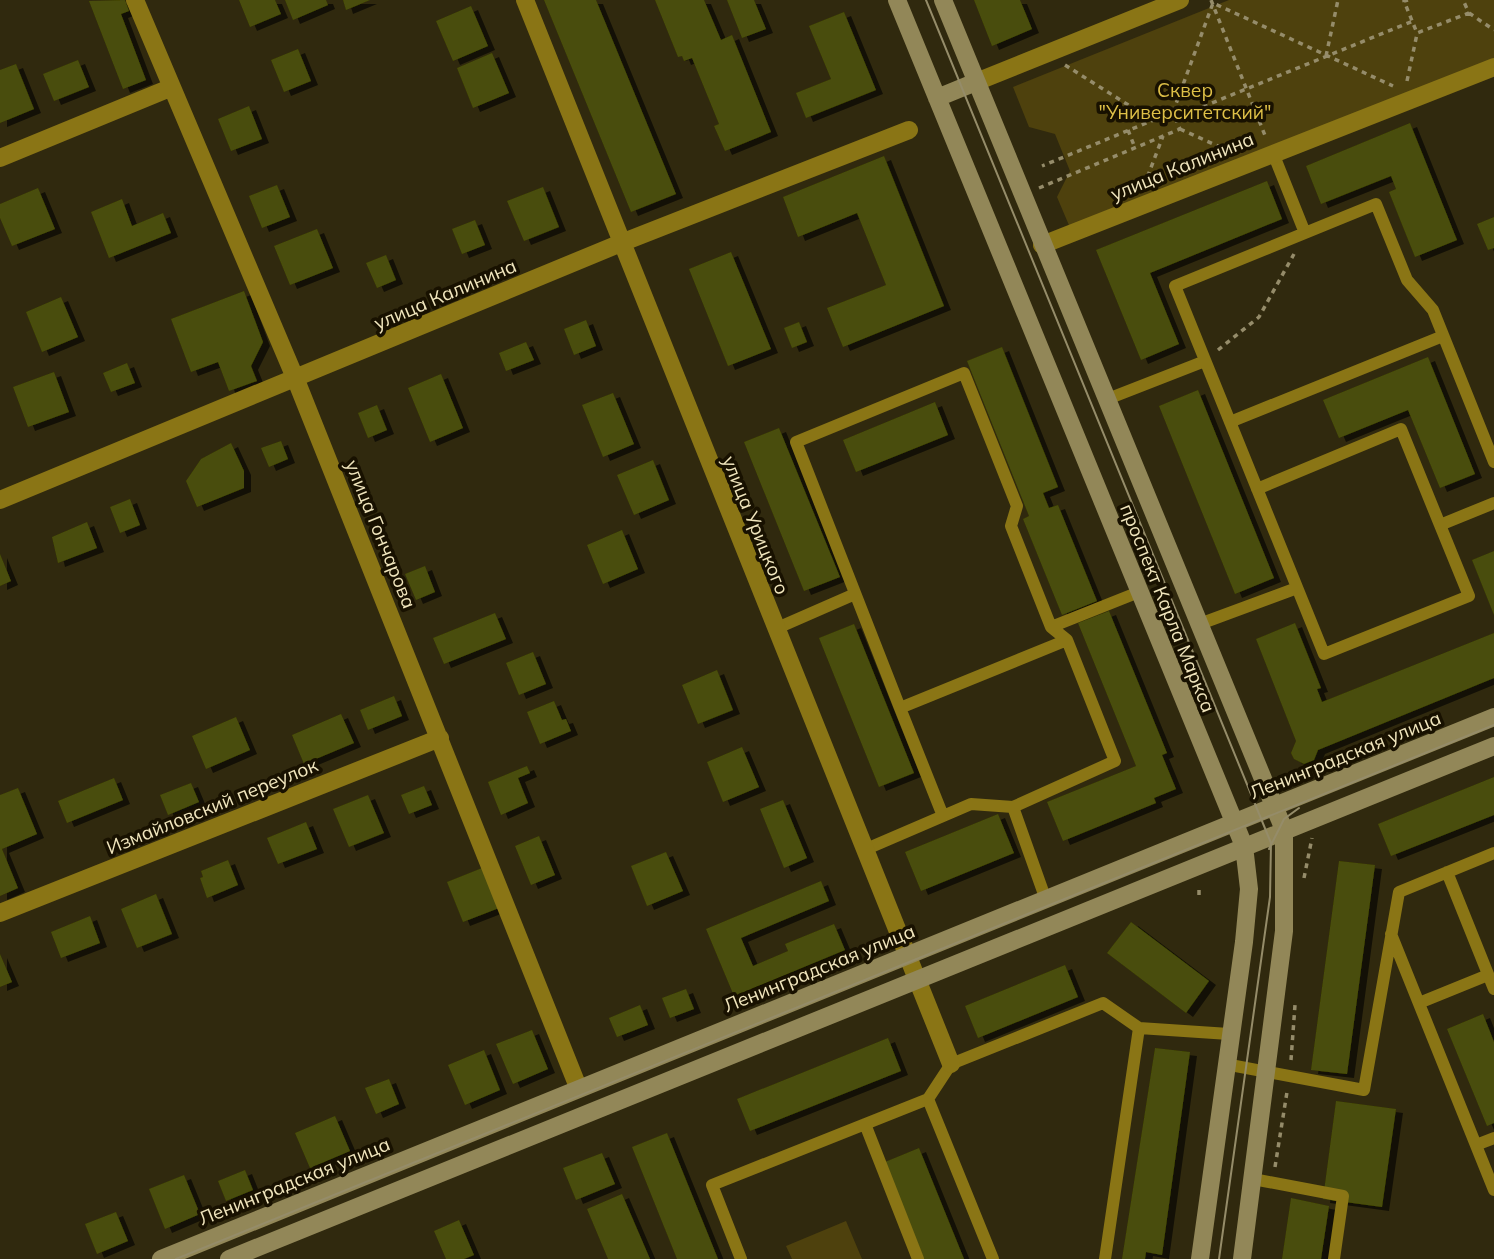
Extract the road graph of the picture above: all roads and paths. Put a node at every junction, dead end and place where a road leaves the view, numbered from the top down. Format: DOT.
graph roads {
  1 [pos="135,0"];
  2 [pos="525,0"];
  3 [pos="897,0"];
  4 [pos="943,0"];
  5 [pos="1180,0"];
  6 [pos="1338,0"];
  7 [pos="1408,0"];
  8 [pos="1464,0"];
  9 [pos="1212,1"];
  10 [pos="1469,13"];
  11 [pos="1413,21"];
  12 [pos="1494,30"];
  13 [pos="1417,33"];
  14 [pos="1047,53"];
  15 [pos="1326,56"];
  16 [pos="1494,67"];
  17 [pos="976,82"];
  18 [pos="170,88"];
  19 [pos="1246,88"];
  20 [pos="937,98"];
  21 [pos="1173,112"];
  22 [pos="1175,118"];
  23 [pos="1152,120"];
  24 [pos="1180,129"];
  25 [pos="909,130"];
  26 [pos="1128,130"];
  27 [pos="1163,136"];
  28 [pos="1135,148"];
  29 [pos="1273,153"];
  30 [pos="0,158"];
  31 [pos="1252,161"];
  32 [pos="1042,166"];
  33 [pos="1049,184"];
  34 [pos="1136,207"];
  35 [pos="1305,233"];
  36 [pos="621,243"];
  37 [pos="1042,244"];
  38 [pos="1443,336"];
  39 [pos="1205,361"];
  40 [pos="296,380"];
  41 [pos="1105,400"];
  42 [pos="1230,422"];
  43 [pos="1494,462"];
  44 [pos="1257,489"];
  45 [pos="0,500"];
  46 [pos="1494,503"];
  47 [pos="1440,525"];
  48 [pos="1297,588"];
  49 [pos="1139,592"];
  50 [pos="855,594"];
  51 [pos="1197,625"];
  52 [pos="1051,627"];
  53 [pos="775,629"];
  54 [pos="1068,640"];
  55 [pos="900,708"];
  56 [pos="1494,717"];
  57 [pos="440,737"];
  58 [pos="1494,746"];
  59 [pos="1275,806"];
  60 [pos="1013,807"];
  61 [pos="943,816"];
  62 [pos="1234,822"];
  63 [pos="1284,830"];
  64 [pos="1244,846"];
  65 [pos="864,850"];
  66 [pos="1494,853"];
  67 [pos="1447,872"];
  68 [pos="1046,900"];
  69 [pos="0,913"];
  70 [pos="1391,933"];
  71 [pos="907,956"];
  72 [pos="1488,975"];
  73 [pos="916,980"];
  74 [pos="1494,989"];
  75 [pos="1419,1003"];
  76 [pos="1139,1028"];
  77 [pos="1229,1034"];
  78 [pos="951,1064"];
  79 [pos="1225,1064"];
  80 [pos="1267,1071"];
  81 [pos="578,1087"];
  82 [pos="928,1099"];
  83 [pos="865,1124"];
  84 [pos="1494,1138"];
  85 [pos="1476,1145"];
  86 [pos="1253,1179"];
  87 [pos="1494,1190"];
  88 [pos="161,1259"];
  89 [pos="229,1259"];
  90 [pos="741,1259"];
  91 [pos="918,1259"];
  92 [pos="993,1259"];
  93 [pos="1105,1259"];
  94 [pos="1200,1259"];
  95 [pos="1242,1259"];
  96 [pos="1334,1259"];
  1 -- 18 [label="street, улица Гончарова"];
  2 -- 36 [label="street, улица Урицкого"];
  3 -- 20 [label="main road, проспект Карла Маркса"];
  4 -- 17 [label="main road, проспект Карла Маркса"];
  5 -- 14 [label="street"];
  6 -- 15 [label="path"];
  7 -- 11 [label="path"];
  8 -- 10 [label="path"];
  9 -- 15 [label="path"];
  9 -- 19 [label="path"];
  9 -- 21 [label="path"];
  10 -- 12 [label="path"];
  10 -- 13 [label="path"];
  11 -- 13 [label="path"];
  11 -- 15 [label="path"];
  13 -- 15 [label="path"];
  14 -- 17 [label="street"];
  14 -- 23 [label="path"];
  15 -- 19 [label="path"];
  16 -- 29 [label="street, улица Калинина"];
  17 -- 20 [label="main road"];
  17 -- 37 [label="main road, проспект Карла Маркса"];
  18 -- 30 [label="street"];
  18 -- 40 [label="street, улица Гончарова"];
  19 -- 22 [label="path"];
  19 -- 29 [label="path"];
  20 -- 49 [label="main road, проспект Карла Маркса"];
  21 -- 22 [label="path"];
  21 -- 23 [label="path"];
  22 -- 24 [label="path"];
  23 -- 26 [label="path"];
  24 -- 27 [label="path"];
  24 -- 31 [label="path"];
  25 -- 36 [label="street, улица Калинина"];
  26 -- 28 [label="path"];
  26 -- 32 [label="path"];
  27 -- 28 [label="path"];
  27 -- 34 [label="path"];
  28 -- 33 [label="path"];
  29 -- 31 [label="street, улица Калинина"];
  29 -- 35 [label="lane"];
  31 -- 34 [label="street, улица Калинина"];
  34 -- 37 [label="street, улица Калинина"];
  35 -- 38 [label="lane"];
  35 -- 39 [label="path"];
  35 -- 39 [label="lane"];
  36 -- 40 [label="street, улица Калинина"];
  36 -- 53 [label="street, улица Урицкого"];
  37 -- 41 [label="main road, проспект Карла Маркса"];
  38 -- 42 [label="lane"];
  38 -- 43 [label="lane"];
  39 -- 41 [label="lane"];
  39 -- 42 [label="lane"];
  40 -- 45 [label="street, улица Калинина"];
  40 -- 57 [label="street, улица Гончарова"];
  41 -- 51 [label="main road, проспект Карла Маркса"];
  42 -- 44 [label="lane"];
  44 -- 47 [label="lane"];
  44 -- 48 [label="lane"];
  46 -- 47 [label="lane"];
  47 -- 48 [label="lane"];
  48 -- 51 [label="lane"];
  49 -- 52 [label="lane"];
  49 -- 62 [label="main road, проспект Карла Маркса"];
  50 -- 52 [label="lane"];
  50 -- 53 [label="lane"];
  50 -- 55 [label="lane"];
  51 -- 59 [label="main road, проспект Карла Маркса"];
  52 -- 54 [label="lane"];
  53 -- 65 [label="street, улица Урицкого"];
  54 -- 55 [label="lane"];
  54 -- 60 [label="lane"];
  55 -- 61 [label="lane"];
  56 -- 59 [label="main road, Ленинградская улица"];
  57 -- 69 [label="street, Измайловский переулок"];
  57 -- 81 [label="street, улица Гончарова"];
  58 -- 63 [label="main road"];
  59 -- 62 [label="main road, Ленинградская улица"];
  59 -- 63 [label="main road, проспект Карла Маркса"];
  60 -- 61 [label="lane"];
  60 -- 68 [label="lane"];
  61 -- 65 [label="lane"];
  62 -- 64 [label="main road, проспект Карла Маркса"];
  62 -- 68 [label="main road, Ленинградская улица"];
  63 -- 64 [label="main road"];
  63 -- 80 [label="main road, проспект Карла Маркса"];
  64 -- 73 [label="main road"];
  64 -- 77 [label="main road, проспект Карла Маркса"];
  65 -- 71 [label="street, улица Урицкого"];
  66 -- 67 [label="lane"];
  67 -- 70 [label="lane"];
  67 -- 72 [label="lane"];
  68 -- 71 [label="main road, Ленинградская улица"];
  70 -- 75 [label="lane"];
  70 -- 80 [label="lane"];
  71 -- 73 [label="street, улица Урицкого"];
  71 -- 81 [label="main road, Ленинградская улица"];
  72 -- 74 [label="lane"];
  72 -- 75 [label="lane"];
  73 -- 78 [label="street, улица Урицкого"];
  73 -- 89 [label="main road"];
  75 -- 85 [label="lane"];
  76 -- 77 [label="lane"];
  76 -- 78 [label="lane"];
  76 -- 93 [label="lane"];
  77 -- 79 [label="main road, проспект Карла Маркса"];
  78 -- 82 [label="lane"];
  79 -- 80 [label="lane"];
  79 -- 94 [label="main road, проспект Карла Маркса"];
  80 -- 86 [label="main road, проспект Карла Маркса"];
  81 -- 88 [label="main road, Ленинградская улица"];
  82 -- 83 [label="lane"];
  82 -- 92 [label="lane"];
  83 -- 90 [label="lane"];
  83 -- 91 [label="lane"];
  84 -- 85 [label="lane"];
  85 -- 87 [label="lane"];
  86 -- 95 [label="main road, проспект Карла Маркса"];
  86 -- 96 [label="lane"];
}
